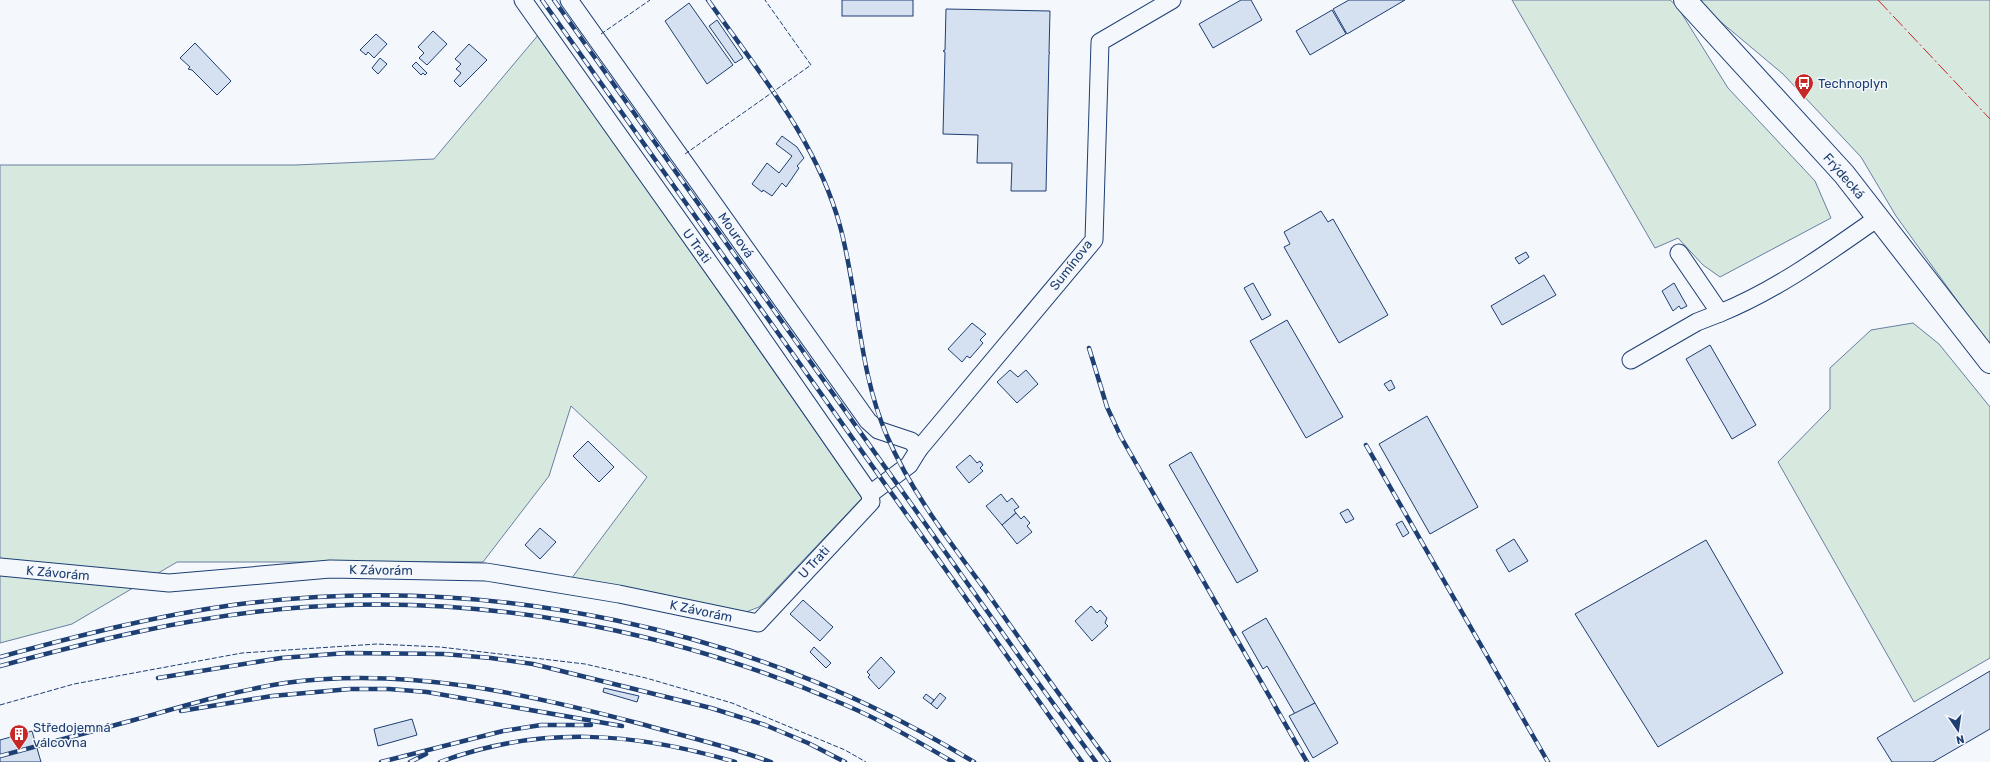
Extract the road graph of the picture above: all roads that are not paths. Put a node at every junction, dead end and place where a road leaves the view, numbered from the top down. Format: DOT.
graph roads {
  1 [pos="523,0"];
  2 [pos="569,0"];
  3 [pos="1172,0"];
  4 [pos="1685,0"];
  5 [pos="1879,217"];
  6 [pos="1679,253"];
  7 [pos="1720,313"];
  8 [pos="1631,360"];
  9 [pos="1990,362"];
  10 [pos="919,448"];
  11 [pos="870,498"];
  12 [pos="0,567"];
  13 [pos="758,623"];
  1 -- 11 [label="street, U Trati"];
  2 -- 10 [label="street, Mourová"];
  3 -- 10 [label="street, Sumínova"];
  4 -- 5 [label="main road, Frýdecká"];
  5 -- 7 [label="street"];
  5 -- 9 [label="main road, Frýdecká"];
  6 -- 7 [label="street"];
  7 -- 8 [label="street"];
  10 -- 11 [label="street, Sumínova"];
  11 -- 13 [label="street, U Trati"];
  12 -- 13 [label="street, K Závorám"];
}
